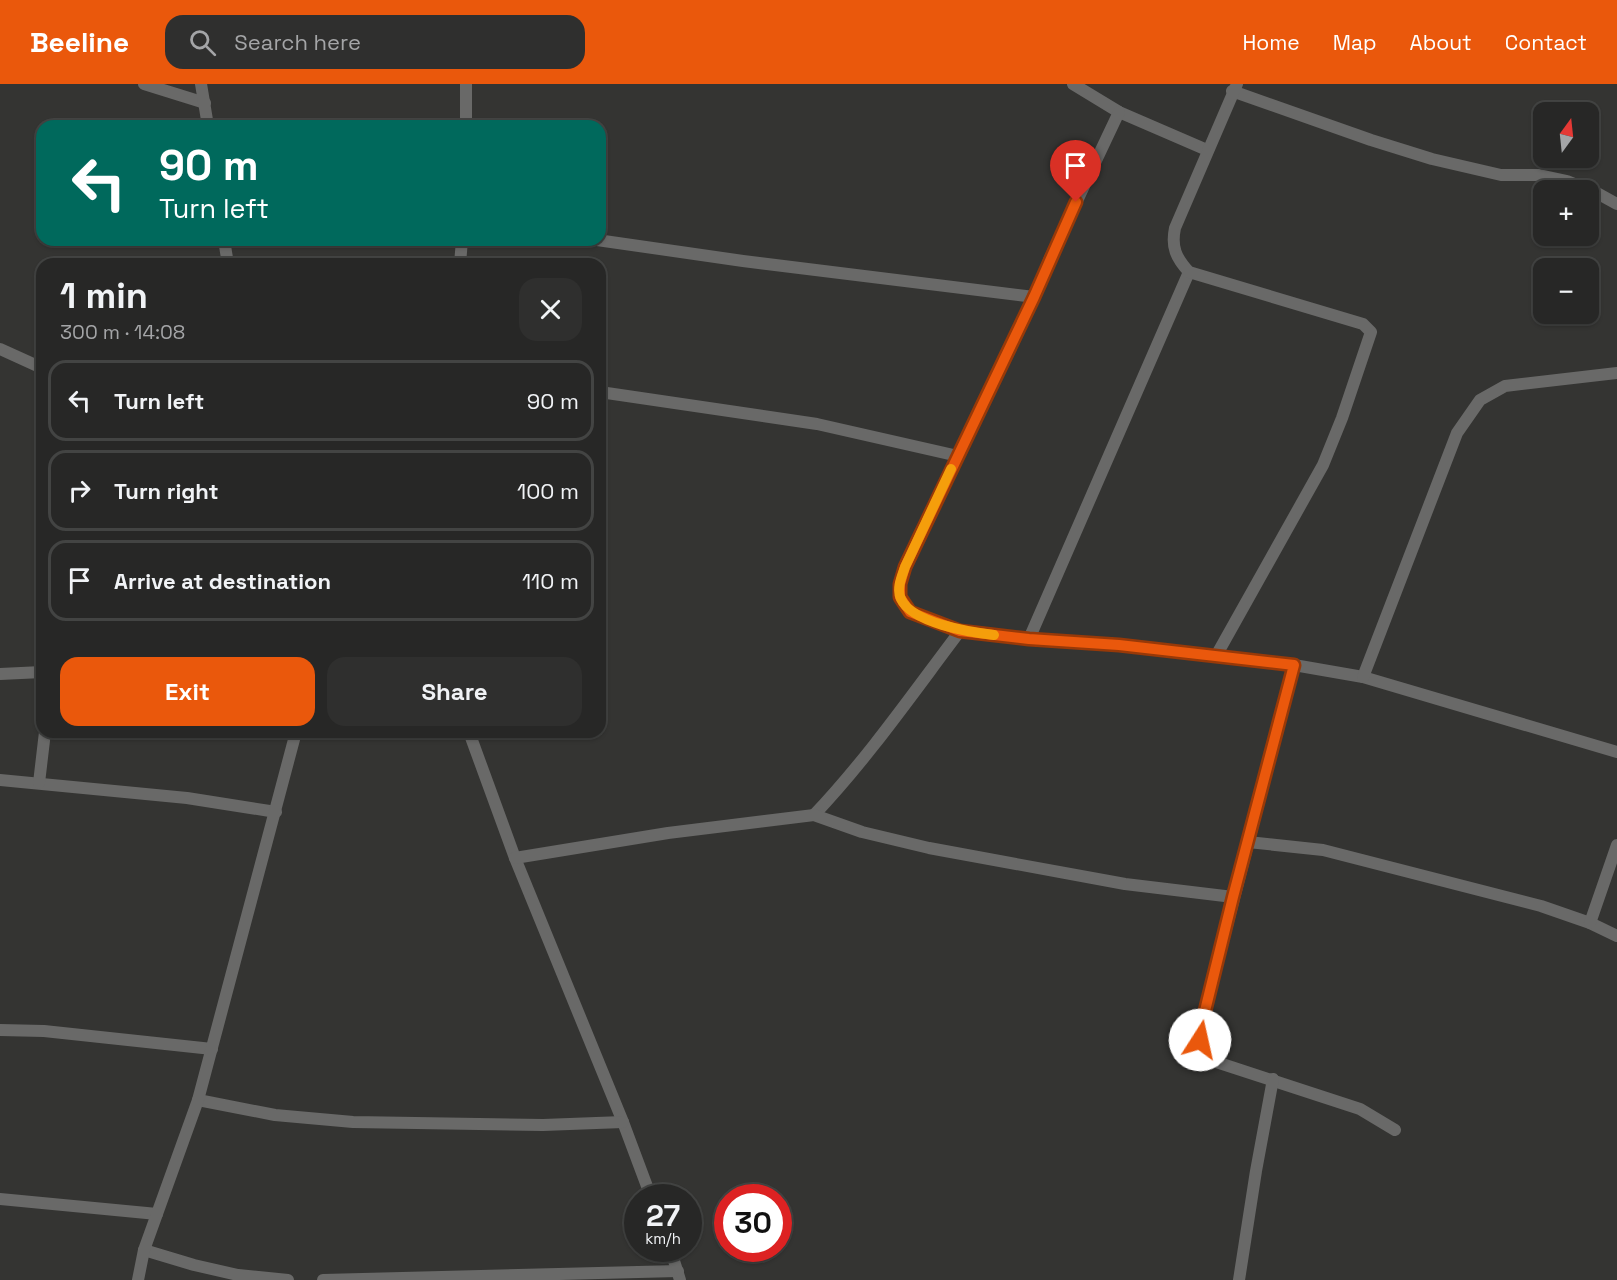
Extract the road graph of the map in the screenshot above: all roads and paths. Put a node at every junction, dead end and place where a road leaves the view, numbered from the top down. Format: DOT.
graph roads {
  1 [pos="144,84"];
  2 [pos="201,84"];
  3 [pos="466,84"];
  4 [pos="1073,84"];
  5 [pos="1234,88"];
  6 [pos="205,103"];
  7 [pos="1119,112"];
  8 [pos="207,120"];
  9 [pos="466,120"];
  10 [pos="1207,150"];
  11 [pos="1617,204"];
  12 [pos="606,241"];
  13 [pos="1189,272"];
  14 [pos="1034,297"];
  15 [pos="0,349"];
  16 [pos="36,365"];
  17 [pos="1617,373"];
  18 [pos="606,393"];
  19 [pos="958,456"];
  20 [pos="960,631"];
  21 [pos="1029,639"];
  22 [pos="1216,656"];
  23 [pos="1294,665"];
  24 [pos="36,672"];
  25 [pos="0,674"];
  26 [pos="1363,677"];
  27 [pos="44,738"];
  28 [pos="294,738"];
  29 [pos="471,738"];
  30 [pos="1617,752"];
  31 [pos="0,780"];
  32 [pos="39,783"];
  33 [pos="276,812"];
  34 [pos="814,815"];
  35 [pos="1248,842"];
  36 [pos="1617,845"];
  37 [pos="515,858"];
  38 [pos="1233,897"];
  39 [pos="1590,923"];
  40 [pos="1617,936"];
  41 [pos="0,1030"];
  42 [pos="212,1049"];
  43 [pos="1273,1079"];
  44 [pos="198,1100"];
  45 [pos="624,1122"];
  46 [pos="1395,1130"];
  47 [pos="646,1184"];
  48 [pos="0,1199"];
  49 [pos="156,1215"];
  50 [pos="144,1250"];
  51 [pos="679,1276"];
  52 [pos="138,1280"];
  53 [pos="288,1280"];
  54 [pos="323,1280"];
  55 [pos="1239,1280"];
  1 -- 6 [label="street"];
  2 -- 6 [label="street"];
  3 -- 9 [label="street"];
  4 -- 7 [label="street"];
  5 -- 10 [label="street"];
  5 -- 11 [label="street"];
  6 -- 8 [label="street"];
  7 -- 10 [label="street"];
  7 -- 14 [label="street"];
  10 -- 13 [label="street"];
  12 -- 14 [label="street"];
  13 -- 21 [label="street"];
  13 -- 22 [label="street"];
  14 -- 19 [label="street"];
  15 -- 16 [label="street"];
  17 -- 26 [label="street"];
  18 -- 19 [label="street"];
  19 -- 20 [label="street"];
  20 -- 21 [label="street"];
  20 -- 34 [label="street"];
  21 -- 22 [label="street"];
  22 -- 23 [label="street"];
  23 -- 26 [label="street"];
  23 -- 35 [label="street"];
  24 -- 25 [label="street"];
  26 -- 30 [label="street"];
  27 -- 32 [label="street"];
  28 -- 33 [label="street"];
  29 -- 37 [label="street"];
  31 -- 32 [label="street"];
  32 -- 33 [label="street"];
  33 -- 42 [label="street"];
  34 -- 37 [label="street"];
  34 -- 38 [label="street"];
  35 -- 38 [label="street"];
  35 -- 39 [label="street"];
  36 -- 39 [label="street"];
  37 -- 45 [label="street"];
  38 -- 43 [label="street"];
  39 -- 40 [label="street"];
  41 -- 42 [label="street"];
  42 -- 44 [label="street"];
  43 -- 46 [label="street"];
  43 -- 55 [label="street"];
  44 -- 45 [label="street"];
  44 -- 49 [label="street"];
  45 -- 47 [label="street"];
  48 -- 49 [label="street"];
  49 -- 50 [label="street"];
  50 -- 52 [label="street"];
  50 -- 53 [label="street"];
  51 -- 54 [label="street"];
}
